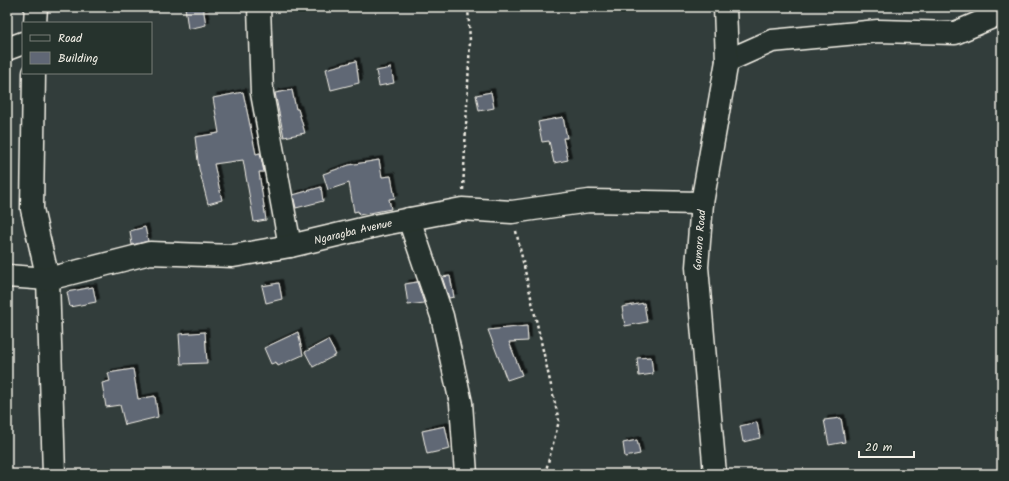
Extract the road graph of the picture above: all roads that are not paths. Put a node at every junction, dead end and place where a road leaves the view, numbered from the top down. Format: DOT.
graph roads {
  1 [pos="36,7"];
  2 [pos="259,7"];
  3 [pos="725,7"];
  4 [pos="1002,13"];
  5 [pos="35,22"];
  6 [pos="22,43"];
  7 [pos="7,49"];
  8 [pos="727,61"];
  9 [pos="34,74"];
  10 [pos="702,202"];
  11 [pos="409,219"];
  12 [pos="290,246"];
  13 [pos="7,276"];
  14 [pos="48,279"];
  15 [pos="54,474"];
  16 [pos="466,474"];
  17 [pos="715,474"];
  1 -- 5 [label="street"];
  2 -- 12 [label="street"];
  3 -- 8 [label="street, Gomoro Road"];
  4 -- 8 [label="street"];
  6 -- 7 [label="street"];
  8 -- 10 [label="street, Gomoro Road"];
  9 -- 14 [label="street"];
  10 -- 11 [label="street, Ngaragba Avenue"];
  10 -- 17 [label="street, Gomoro Road"];
  11 -- 12 [label="street, Ngaragba Avenue"];
  11 -- 16 [label="street"];
  12 -- 14 [label="street, Ngaragba Avenue"];
  13 -- 14 [label="street, Ngaragba Avenue"];
  14 -- 15 [label="street"];
}
